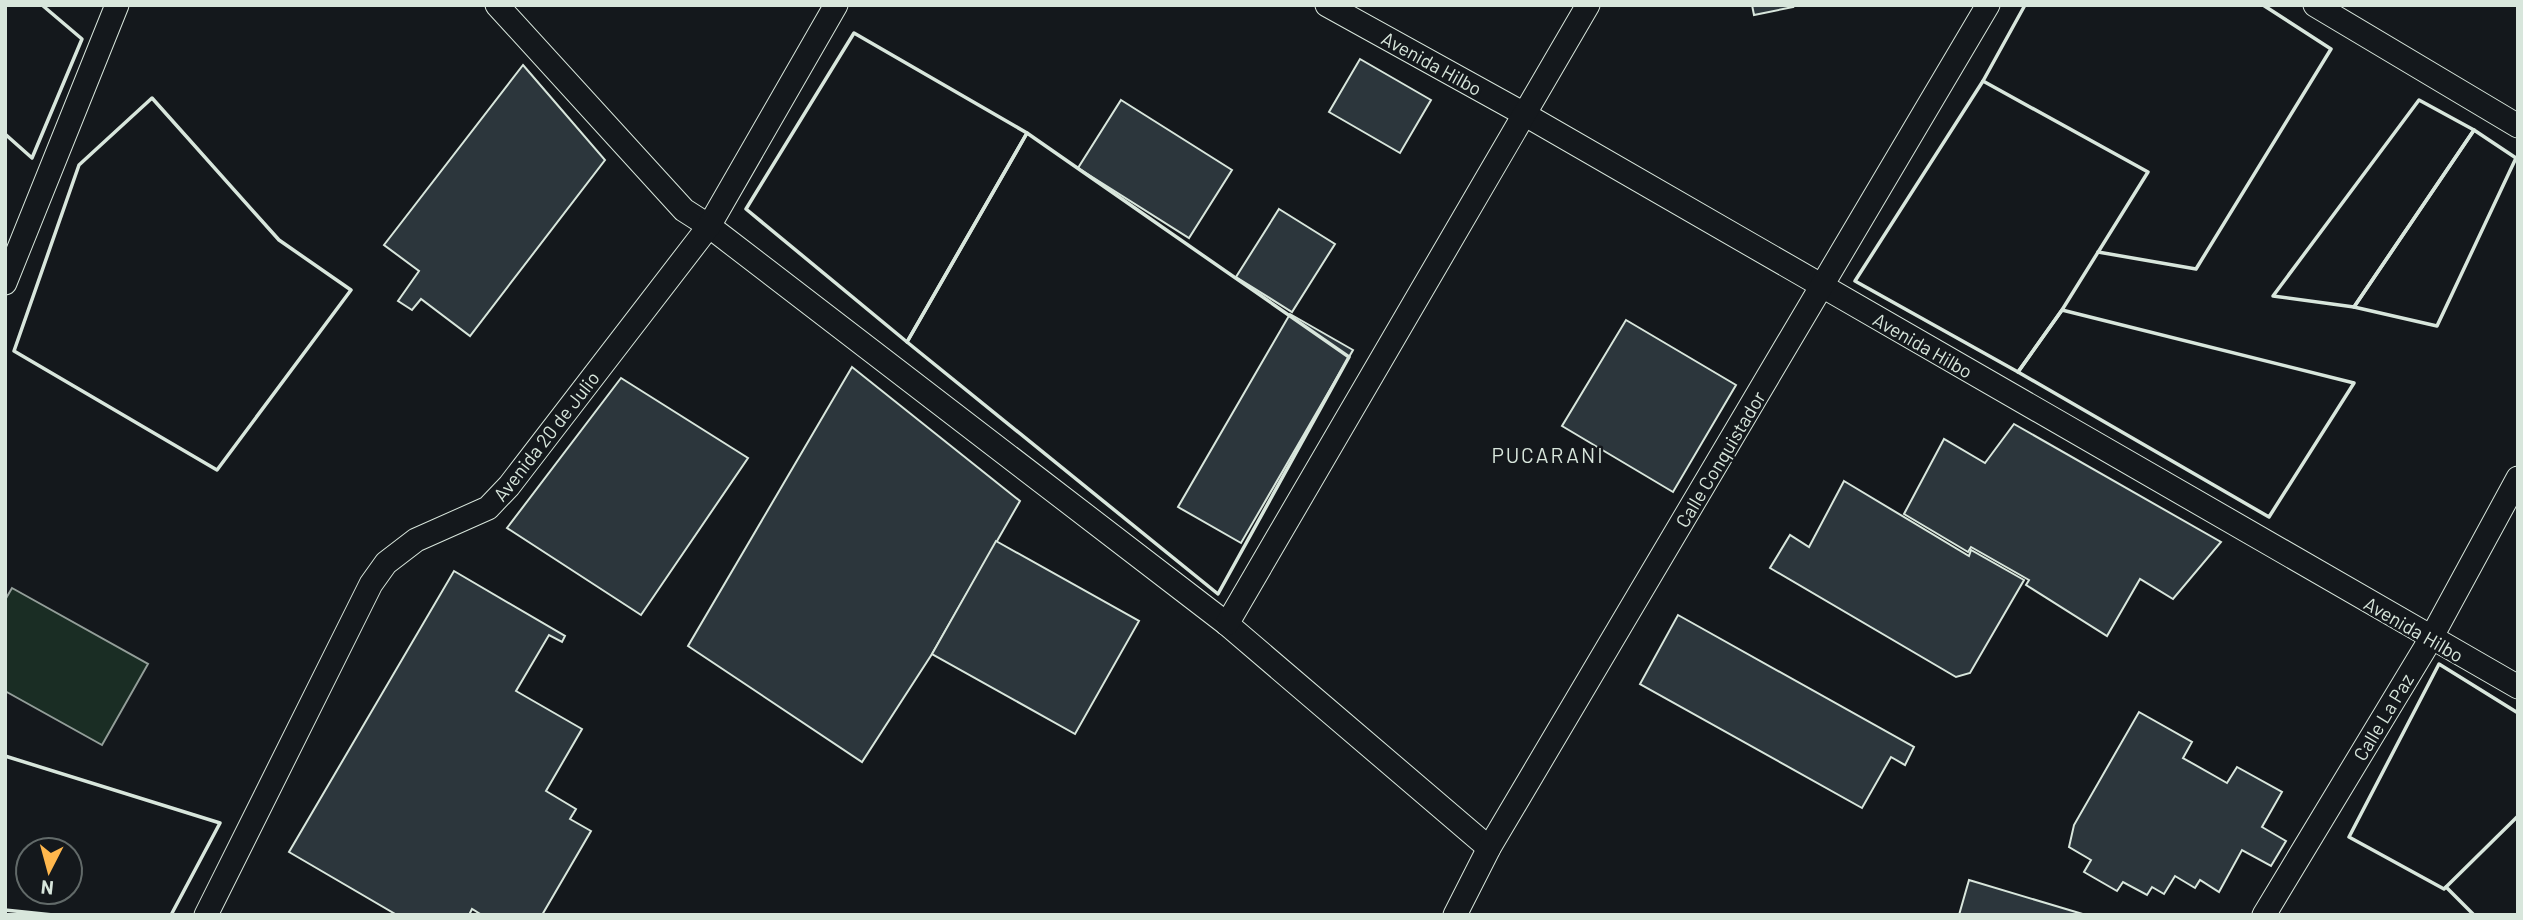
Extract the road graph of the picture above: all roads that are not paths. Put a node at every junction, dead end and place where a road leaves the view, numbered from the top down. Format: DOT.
graph roads {
  1 [pos="117,5"];
  2 [pos="497,5"];
  3 [pos="836,5"];
  4 [pos="1327,5"];
  5 [pos="1588,5"];
  6 [pos="1988,5"];
  7 [pos="2315,5"];
  8 [pos="1524,114"];
  9 [pos="2518,126"];
  10 [pos="709,226"];
  11 [pos="5,283"];
  12 [pos="1823,287"];
  13 [pos="2518,478"];
  14 [pos="1227,624"];
  15 [pos="2430,640"];
  16 [pos="2518,687"];
  17 [pos="1489,848"];
  18 [pos="206,915"];
  19 [pos="1455,915"];
  20 [pos="2264,915"];
  1 -- 11 [label="street"];
  2 -- 10 [label="street"];
  3 -- 10 [label="street, Avenida 20 de Julio"];
  4 -- 8 [label="street, Avenida Hilbo"];
  5 -- 8 [label="street"];
  6 -- 12 [label="street, Calle Conquistador"];
  7 -- 9 [label="street"];
  8 -- 12 [label="street, Avenida Hilbo"];
  8 -- 14 [label="street"];
  10 -- 14 [label="street"];
  10 -- 18 [label="street, Avenida 20 de Julio"];
  12 -- 15 [label="street, Avenida Hilbo"];
  12 -- 17 [label="street, Calle Conquistador"];
  13 -- 15 [label="street, Calle La Paz"];
  14 -- 17 [label="street"];
  15 -- 16 [label="street, Avenida Hilbo"];
  15 -- 20 [label="street, Calle La Paz"];
  17 -- 19 [label="street, Calle Conquistador"];
}
